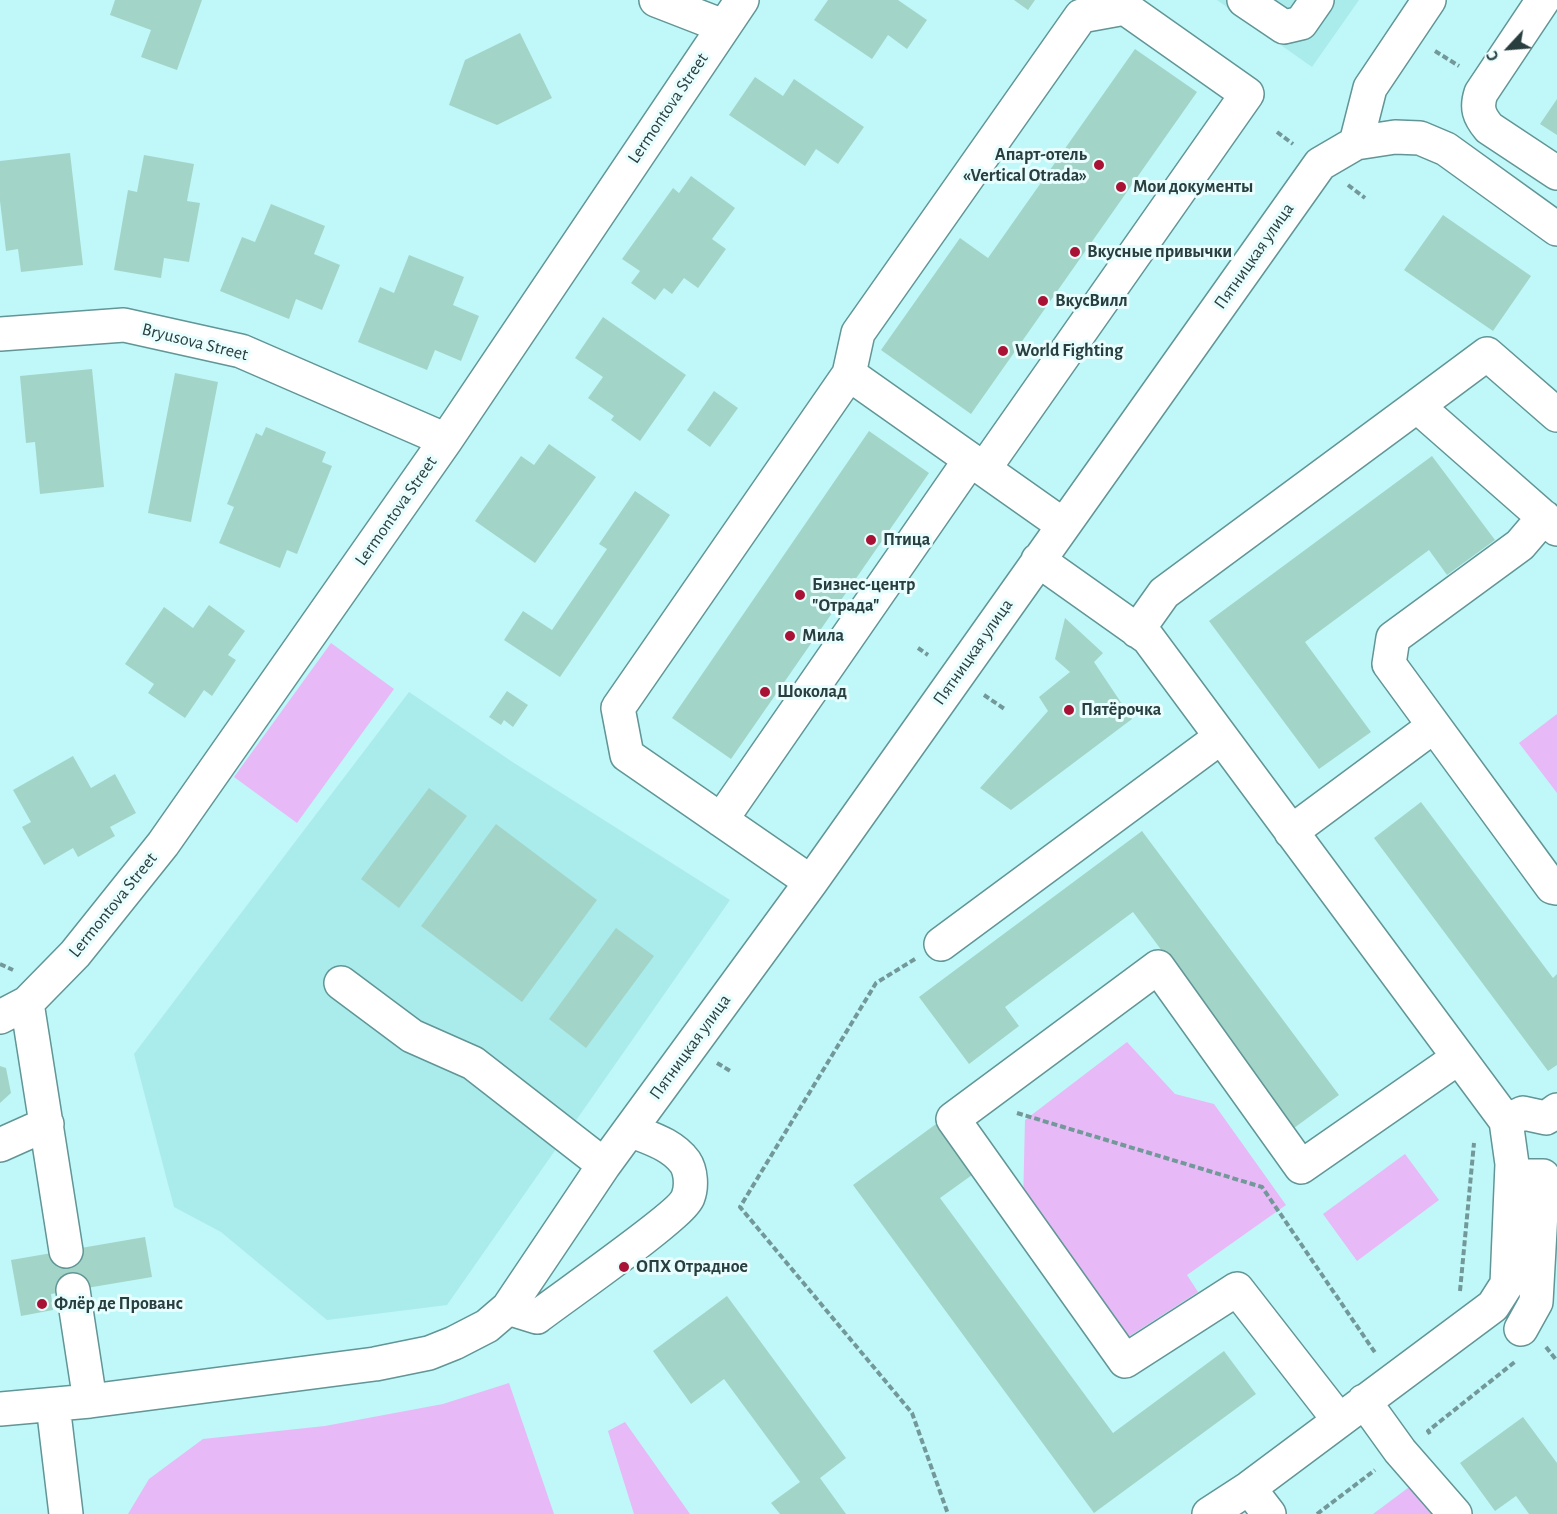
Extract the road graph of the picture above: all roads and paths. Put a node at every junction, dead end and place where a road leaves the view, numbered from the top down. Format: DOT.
graph roads {
  1 [pos="656,0"];
  2 [pos="742,0"];
  3 [pos="1244,0"];
  4 [pos="1317,0"];
  5 [pos="1429,0"];
  6 [pos="1543,0"];
  7 [pos="723,26"];
  8 [pos="1430,47"];
  9 [pos="1487,85"];
  10 [pos="1277,132"];
  11 [pos="1356,142"];
  12 [pos="1298,147"];
  13 [pos="1557,173"];
  14 [pos="1347,184"];
  15 [pos="1365,198"];
  16 [pos="1557,229"];
  17 [pos="0,334"];
  18 [pos="849,374"];
  19 [pos="1417,406"];
  20 [pos="1557,415"];
  21 [pos="446,440"];
  22 [pos="977,464"];
  23 [pos="1550,523"];
  24 [pos="1063,525"];
  25 [pos="1038,560"];
  26 [pos="1137,631"];
  27 [pos="918,648"];
  28 [pos="928,655"];
  29 [pos="981,692"];
  30 [pos="1006,710"];
  31 [pos="1434,726"];
  32 [pos="1221,737"];
  33 [pos="722,820"];
  34 [pos="1291,832"];
  35 [pos="811,882"];
  36 [pos="1557,888"];
  37 [pos="941,944"];
  38 [pos="341,983"];
  39 [pos="14,1010"];
  40 [pos="1458,1058"];
  41 [pos="710,1059"];
  42 [pos="732,1072"];
  43 [pos="1557,1110"];
  44 [pos="1013,1112"];
  45 [pos="1506,1121"];
  46 [pos="47,1124"];
  47 [pos="630,1130"];
  48 [pos="1475,1132"];
  49 [pos="0,1145"];
  50 [pos="604,1165"];
  51 [pos="1512,1176"];
  52 [pos="66,1251"];
  53 [pos="73,1290"];
  54 [pos="1459,1298"];
  55 [pos="508,1308"];
  56 [pos="1529,1341"];
  57 [pos="1557,1360"];
  58 [pos="1394,1379"];
  59 [pos="90,1401"];
  60 [pos="53,1405"];
  61 [pos="0,1409"];
  62 [pos="1352,1411"];
  63 [pos="1422,1423"];
  64 [pos="1428,1431"];
  65 [pos="1434,1441"];
  66 [pos="1249,1488"];
  67 [pos="66,1514"];
  68 [pos="948,1514"];
  69 [pos="1209,1514"];
  70 [pos="1269,1514"];
  71 [pos="1455,1514"];
  1 -- 7 [label="street"];
  2 -- 7 [label="street, Lermontova Street"];
  3 -- 4 [label="street"];
  5 -- 11 [label="street"];
  6 -- 9 [label="street"];
  7 -- 21 [label="street, Lermontova Street"];
  8 -- 9 [label="path"];
  9 -- 13 [label="street"];
  10 -- 12 [label="path"];
  11 -- 16 [label="street"];
  11 -- 24 [label="street, Пятницкая улица"];
  14 -- 15 [label="path"];
  17 -- 21 [label="street, Bryusova Street"];
  18 -- 22 [label="street"];
  18 -- 22 [label="street"];
  18 -- 33 [label="street"];
  19 -- 20 [label="street"];
  19 -- 23 [label="street"];
  19 -- 26 [label="street"];
  21 -- 39 [label="street, Lermontova Street"];
  22 -- 24 [label="street"];
  22 -- 33 [label="street"];
  23 -- 31 [label="street"];
  24 -- 25 [label="street, Пятницкая улица"];
  25 -- 26 [label="street"];
  25 -- 35 [label="street, Пятницкая улица"];
  26 -- 32 [label="street"];
  27 -- 28 [label="path"];
  29 -- 30 [label="path"];
  31 -- 34 [label="street"];
  31 -- 36 [label="street"];
  32 -- 34 [label="street"];
  32 -- 37 [label="street"];
  33 -- 35 [label="street"];
  34 -- 40 [label="street"];
  35 -- 47 [label="street, Пятницкая улица"];
  37 -- 68 [label="path"];
  38 -- 50 [label="street"];
  39 -- 46 [label="street"];
  40 -- 45 [label="street"];
  40 -- 62 [label="street"];
  41 -- 42 [label="path"];
  43 -- 45 [label="street"];
  44 -- 58 [label="path"];
  45 -- 51 [label="street"];
  46 -- 49 [label="street"];
  46 -- 52 [label="street"];
  47 -- 50 [label="street, Пятницкая улица"];
  47 -- 55 [label="street"];
  48 -- 54 [label="path"];
  50 -- 55 [label="street, Пятницкая улица"];
  51 -- 56 [label="street"];
  51 -- 58 [label="street"];
  53 -- 59 [label="street"];
  55 -- 59 [label="street, Пятницкая улица"];
  56 -- 57 [label="path"];
  56 -- 64 [label="path"];
  58 -- 62 [label="street"];
  59 -- 60 [label="street, Пятницкая улица"];
  60 -- 61 [label="street, Пятницкая улица"];
  60 -- 67 [label="street"];
  62 -- 66 [label="street"];
  62 -- 71 [label="street"];
  63 -- 64 [label="path"];
  64 -- 65 [label="path"];
  66 -- 69 [label="street"];
  66 -- 70 [label="street"];
}
